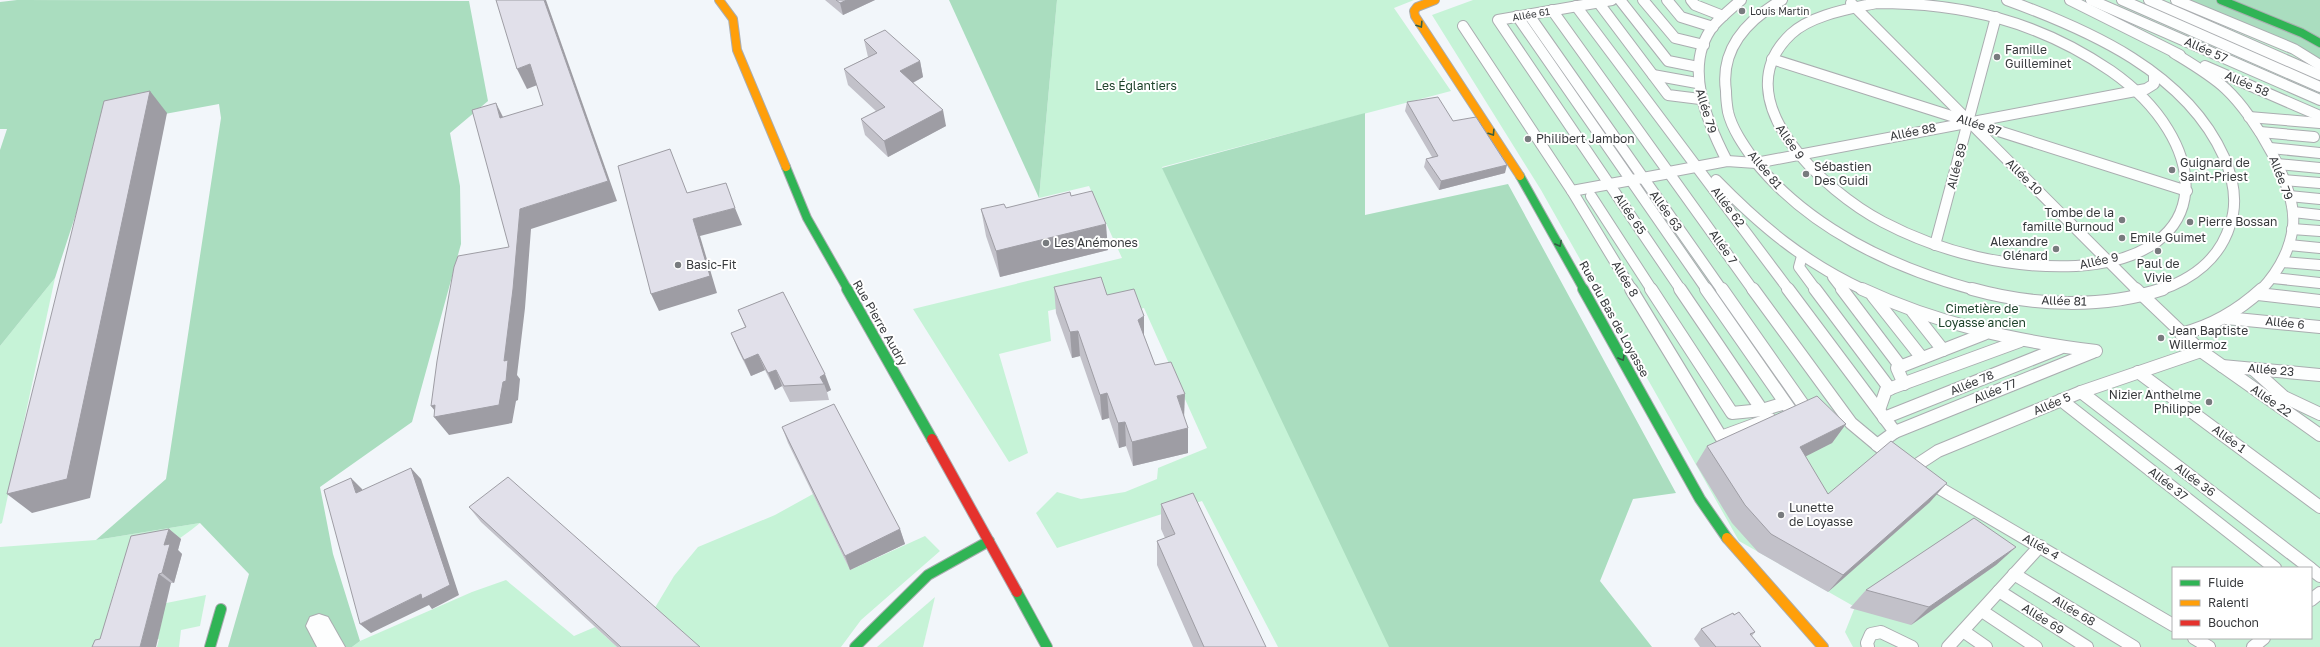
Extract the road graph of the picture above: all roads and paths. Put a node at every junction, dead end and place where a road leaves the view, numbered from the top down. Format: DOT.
graph roads {
  1 [pos="719,0"];
  2 [pos="1435,0"];
  3 [pos="1612,0"];
  4 [pos="1620,0"];
  5 [pos="1643,0"];
  6 [pos="1667,0"];
  7 [pos="1691,0"];
  8 [pos="1741,0"];
  9 [pos="1782,0"];
  10 [pos="2007,0"];
  11 [pos="2070,0"];
  12 [pos="2091,0"];
  13 [pos="2122,0"];
  14 [pos="2149,0"];
  15 [pos="2176,0"];
  16 [pos="2221,0"];
  17 [pos="1598,2"];
  18 [pos="1852,3"];
  19 [pos="1576,6"];
  20 [pos="1552,10"];
  21 [pos="1529,14"];
  22 [pos="1517,16"];
  23 [pos="1723,16"];
  24 [pos="1996,17"];
  25 [pos="1498,20"];
  26 [pos="1463,26"];
  27 [pos="1713,26"];
  28 [pos="2320,43"];
  29 [pos="1704,45"];
  30 [pos="2174,53"];
  31 [pos="1772,59"];
  32 [pos="2320,65"];
  33 [pos="1698,67"];
  34 [pos="1653,75"];
  35 [pos="2154,75"];
  36 [pos="2320,75"];
  37 [pos="1697,83"];
  38 [pos="2320,86"];
  39 [pos="2133,90"];
  40 [pos="2316,98"];
  41 [pos="1700,99"];
  42 [pos="2301,108"];
  43 [pos="2320,116"];
  44 [pos="2248,117"];
  45 [pos="1969,122"];
  46 [pos="2320,123"];
  47 [pos="2260,132"];
  48 [pos="2314,137"];
  49 [pos="2270,148"];
  50 [pos="2320,153"];
  51 [pos="1796,155"];
  52 [pos="1727,160"];
  53 [pos="1756,163"];
  54 [pos="2277,164"];
  55 [pos="1701,166"];
  56 [pos="2320,168"];
  57 [pos="1670,173"];
  58 [pos="1643,178"];
  59 [pos="1632,180"];
  60 [pos="2283,180"];
  61 [pos="2320,183"];
  62 [pos="1610,184"];
  63 [pos="1572,191"];
  64 [pos="2187,191"];
  65 [pos="1591,196"];
  66 [pos="2289,196"];
  67 [pos="2320,199"];
  68 [pos="2293,212"];
  69 [pos="2320,215"];
  70 [pos="2292,229"];
  71 [pos="2320,231"];
  72 [pos="1935,245"];
  73 [pos="2289,245"];
  74 [pos="2320,248"];
  75 [pos="1802,256"];
  76 [pos="2108,261"];
  77 [pos="2282,262"];
  78 [pos="2320,265"];
  79 [pos="1830,273"];
  80 [pos="2273,278"];
  81 [pos="2320,283"];
  82 [pos="2258,294"];
  83 [pos="1873,295"];
  84 [pos="2143,296"];
  85 [pos="2320,301"];
  86 [pos="1913,312"];
  87 [pos="2226,318"];
  88 [pos="2320,327"];
  89 [pos="1985,333"];
  90 [pos="2181,334"];
  91 [pos="2021,341"];
  92 [pos="2060,347"];
  93 [pos="1942,350"];
  94 [pos="2201,351"];
  95 [pos="1922,358"];
  96 [pos="2221,366"];
  97 [pos="1901,367"];
  98 [pos="2253,369"];
  99 [pos="2138,372"];
  100 [pos="2320,375"];
  101 [pos="1904,384"];
  102 [pos="1890,389"];
  103 [pos="2081,392"];
  104 [pos="1830,396"];
  105 [pos="2061,400"];
  106 [pos="1804,406"];
  107 [pos="1788,407"];
  108 [pos="1762,410"];
  109 [pos="2319,412"];
  110 [pos="1882,414"];
  111 [pos="1895,432"];
  112 [pos="2320,436"];
  113 [pos="1877,445"];
  114 [pos="1909,470"];
  115 [pos="2320,507"];
  116 [pos="989,541"];
  117 [pos="2040,546"];
  118 [pos="2274,567"];
  119 [pos="2310,567"];
  120 [pos="2312,569"];
  121 [pos="2014,574"];
  122 [pos="2320,576"];
  123 [pos="1999,591"];
  124 [pos="221,609"];
  125 [pos="1982,611"];
  126 [pos="2172,624"];
  127 [pos="1963,631"];
  128 [pos="2196,639"];
  129 [pos="2263,639"];
  130 [pos="210,647"];
  131 [pos="856,647"];
  132 [pos="1047,647"];
  133 [pos="1823,647"];
  134 [pos="1868,647"];
  135 [pos="1912,647"];
  136 [pos="1948,647"];
  137 [pos="1986,647"];
  138 [pos="2036,647"];
  139 [pos="2087,647"];
  140 [pos="2134,647"];
  141 [pos="2209,647"];
  142 [pos="2253,647"];
  1 -- 116 [label="street, Rue Pierre Audry"];
  2 -- 133 [label="street, Rue du Bas de Loyasse, one-way"];
  3 -- 17 [label="lane, Allée 61"];
  4 -- 33 [label="lane"];
  5 -- 29 [label="lane"];
  6 -- 27 [label="lane"];
  7 -- 23 [label="lane"];
  8 -- 23 [label="lane, Allée 79"];
  9 -- 53 [label="lane, Allée 81"];
  10 -- 35 [label="lane, Allée 81"];
  11 -- 30 [label="lane"];
  12 -- 40 [label="lane, Allée 57"];
  13 -- 38 [label="lane"];
  14 -- 36 [label="lane"];
  15 -- 32 [label="lane"];
  16 -- 28 [label="street"];
  17 -- 19 [label="lane, Allée 61"];
  17 -- 34 [label="lane"];
  18 -- 24 [label="lane, Allée 9"];
  18 -- 31 [label="lane, Allée 9"];
  18 -- 45 [label="lane, Allée 10"];
  19 -- 20 [label="lane, Allée 61"];
  19 -- 55 [label="lane, Allée 62"];
  20 -- 21 [label="lane, Allée 61"];
  20 -- 57 [label="lane, Allée 7"];
  21 -- 22 [label="lane, Allée 61"];
  21 -- 58 [label="lane, Allée 63"];
  22 -- 25 [label="lane, Allée 61"];
  22 -- 59 [label="lane"];
  23 -- 27 [label="lane, Allée 79"];
  24 -- 39 [label="lane, Allée 9"];
  24 -- 45 [label="lane, Allée 89"];
  25 -- 62 [label="lane, Allée 65"];
  26 -- 63 [label="lane, Allée 8"];
  27 -- 29 [label="lane, Allée 79"];
  29 -- 33 [label="lane, Allée 79"];
  30 -- 42 [label="lane, Allée 58"];
  30 -- 44 [label="lane, Allée 79"];
  31 -- 45 [label="lane, Allée 87"];
  31 -- 51 [label="lane, Allée 9"];
  33 -- 37 [label="lane, Allée 79"];
  34 -- 37 [label="lane"];
  34 -- 41 [label="lane"];
  35 -- 39 [label="lane, Allée 88"];
  35 -- 84 [label="lane, Allée 81"];
  37 -- 41 [label="lane, Allée 79"];
  38 -- 40 [label="lane"];
  39 -- 45 [label="lane, Allée 88"];
  39 -- 64 [label="lane, Allée 9"];
  40 -- 42 [label="lane"];
  41 -- 52 [label="lane, Allée 79"];
  42 -- 43 [label="lane, Allée 58"];
  44 -- 46 [label="lane"];
  44 -- 47 [label="lane, Allée 79"];
  45 -- 51 [label="lane, Allée 88"];
  45 -- 64 [label="lane, Allée 87"];
  45 -- 72 [label="lane, Allée 89"];
  45 -- 76 [label="lane, Allée 10"];
  47 -- 48 [label="lane"];
  47 -- 49 [label="lane, Allée 79"];
  49 -- 50 [label="lane"];
  49 -- 54 [label="lane, Allée 79"];
  51 -- 53 [label="lane, Allée 88"];
  51 -- 72 [label="lane, Allée 9"];
  52 -- 53 [label="lane, Allée 88"];
  52 -- 55 [label="lane, Allée 88"];
  53 -- 84 [label="lane, Allée 81"];
  54 -- 56 [label="lane"];
  54 -- 60 [label="lane, Allée 79"];
  55 -- 57 [label="lane, Allée 88"];
  55 -- 75 [label="lane"];
  55 -- 110 [label="lane, Allée 62"];
  57 -- 58 [label="lane, Allée 88"];
  57 -- 104 [label="lane, Allée 7"];
  58 -- 59 [label="lane, Allée 88"];
  58 -- 106 [label="lane, Allée 63"];
  59 -- 62 [label="lane, Allée 88"];
  59 -- 107 [label="lane"];
  60 -- 61 [label="lane"];
  60 -- 66 [label="lane, Allée 79"];
  62 -- 63 [label="lane, Allée 88"];
  62 -- 108 [label="lane, Allée 65"];
  63 -- 107 [label="lane, Allée 8"];
  64 -- 76 [label="lane, Allée 9"];
  65 -- 108 [label="lane"];
  66 -- 67 [label="lane"];
  66 -- 68 [label="lane, Allée 79"];
  68 -- 69 [label="lane"];
  68 -- 70 [label="lane, Allée 79"];
  70 -- 71 [label="lane"];
  70 -- 73 [label="lane, Allée 79"];
  72 -- 76 [label="lane, Allée 9"];
  73 -- 74 [label="lane"];
  73 -- 77 [label="lane, Allée 79"];
  75 -- 79 [label="lane"];
  75 -- 102 [label="lane"];
  76 -- 84 [label="lane, Allée 10"];
  77 -- 78 [label="lane"];
  77 -- 80 [label="lane, Allée 79"];
  79 -- 83 [label="lane"];
  79 -- 97 [label="lane"];
  80 -- 81 [label="lane"];
  80 -- 82 [label="lane, Allée 79"];
  82 -- 85 [label="lane"];
  82 -- 87 [label="lane, Allée 79"];
  83 -- 86 [label="lane"];
  83 -- 95 [label="lane"];
  84 -- 90 [label="lane, Allée 10"];
  86 -- 89 [label="lane"];
  86 -- 93 [label="lane"];
  87 -- 88 [label="lane, Allée 6"];
  87 -- 90 [label="lane, Allée 79"];
  89 -- 91 [label="lane"];
  89 -- 93 [label="lane"];
  90 -- 94 [label="lane, Allée 10"];
  91 -- 92 [label="lane"];
  91 -- 101 [label="lane"];
  92 -- 110 [label="lane, Allée 78"];
  92 -- 111 [label="lane, Allée 77"];
  93 -- 95 [label="lane"];
  94 -- 96 [label="lane, Allée 22"];
  94 -- 99 [label="lane, Allée 5"];
  95 -- 97 [label="lane"];
  96 -- 98 [label="lane, Allée 23"];
  96 -- 112 [label="lane, Allée 22"];
  97 -- 101 [label="lane"];
  98 -- 100 [label="lane, Allée 23"];
  98 -- 109 [label="lane"];
  99 -- 103 [label="lane, Allée 5"];
  99 -- 115 [label="lane, Allée 1"];
  101 -- 102 [label="lane"];
  102 -- 110 [label="lane"];
  103 -- 105 [label="lane, Allée 5"];
  103 -- 119 [label="lane, Allée 36"];
  104 -- 106 [label="lane, Allée 8"];
  104 -- 113 [label="lane, Allée 7"];
  105 -- 114 [label="lane, Allée 5"];
  105 -- 118 [label="lane, Allée 37"];
  106 -- 107 [label="lane, Allée 8"];
  107 -- 108 [label="lane"];
  110 -- 111 [label="lane, Allée 62"];
  111 -- 113 [label="lane, Allée 77"];
  113 -- 114 [label="lane, Allée 7"];
  114 -- 117 [label="lane, Allée 4"];
  116 -- 131 [label="street"];
  116 -- 132 [label="street, Rue Pierre Audry"];
  117 -- 121 [label="lane"];
  117 -- 126 [label="lane, Allée 4"];
  120 -- 122 [label="lane, Allée 36"];
  121 -- 123 [label="lane"];
  121 -- 140 [label="lane, Allée 68"];
  123 -- 125 [label="lane"];
  123 -- 139 [label="lane, Allée 69"];
  124 -- 130 [label="street"];
  125 -- 127 [label="lane"];
  125 -- 138 [label="lane"];
  127 -- 136 [label="lane"];
  127 -- 137 [label="lane"];
  128 -- 141 [label="lane"];
  129 -- 142 [label="lane"];
  134 -- 135 [label="lane"];
}
